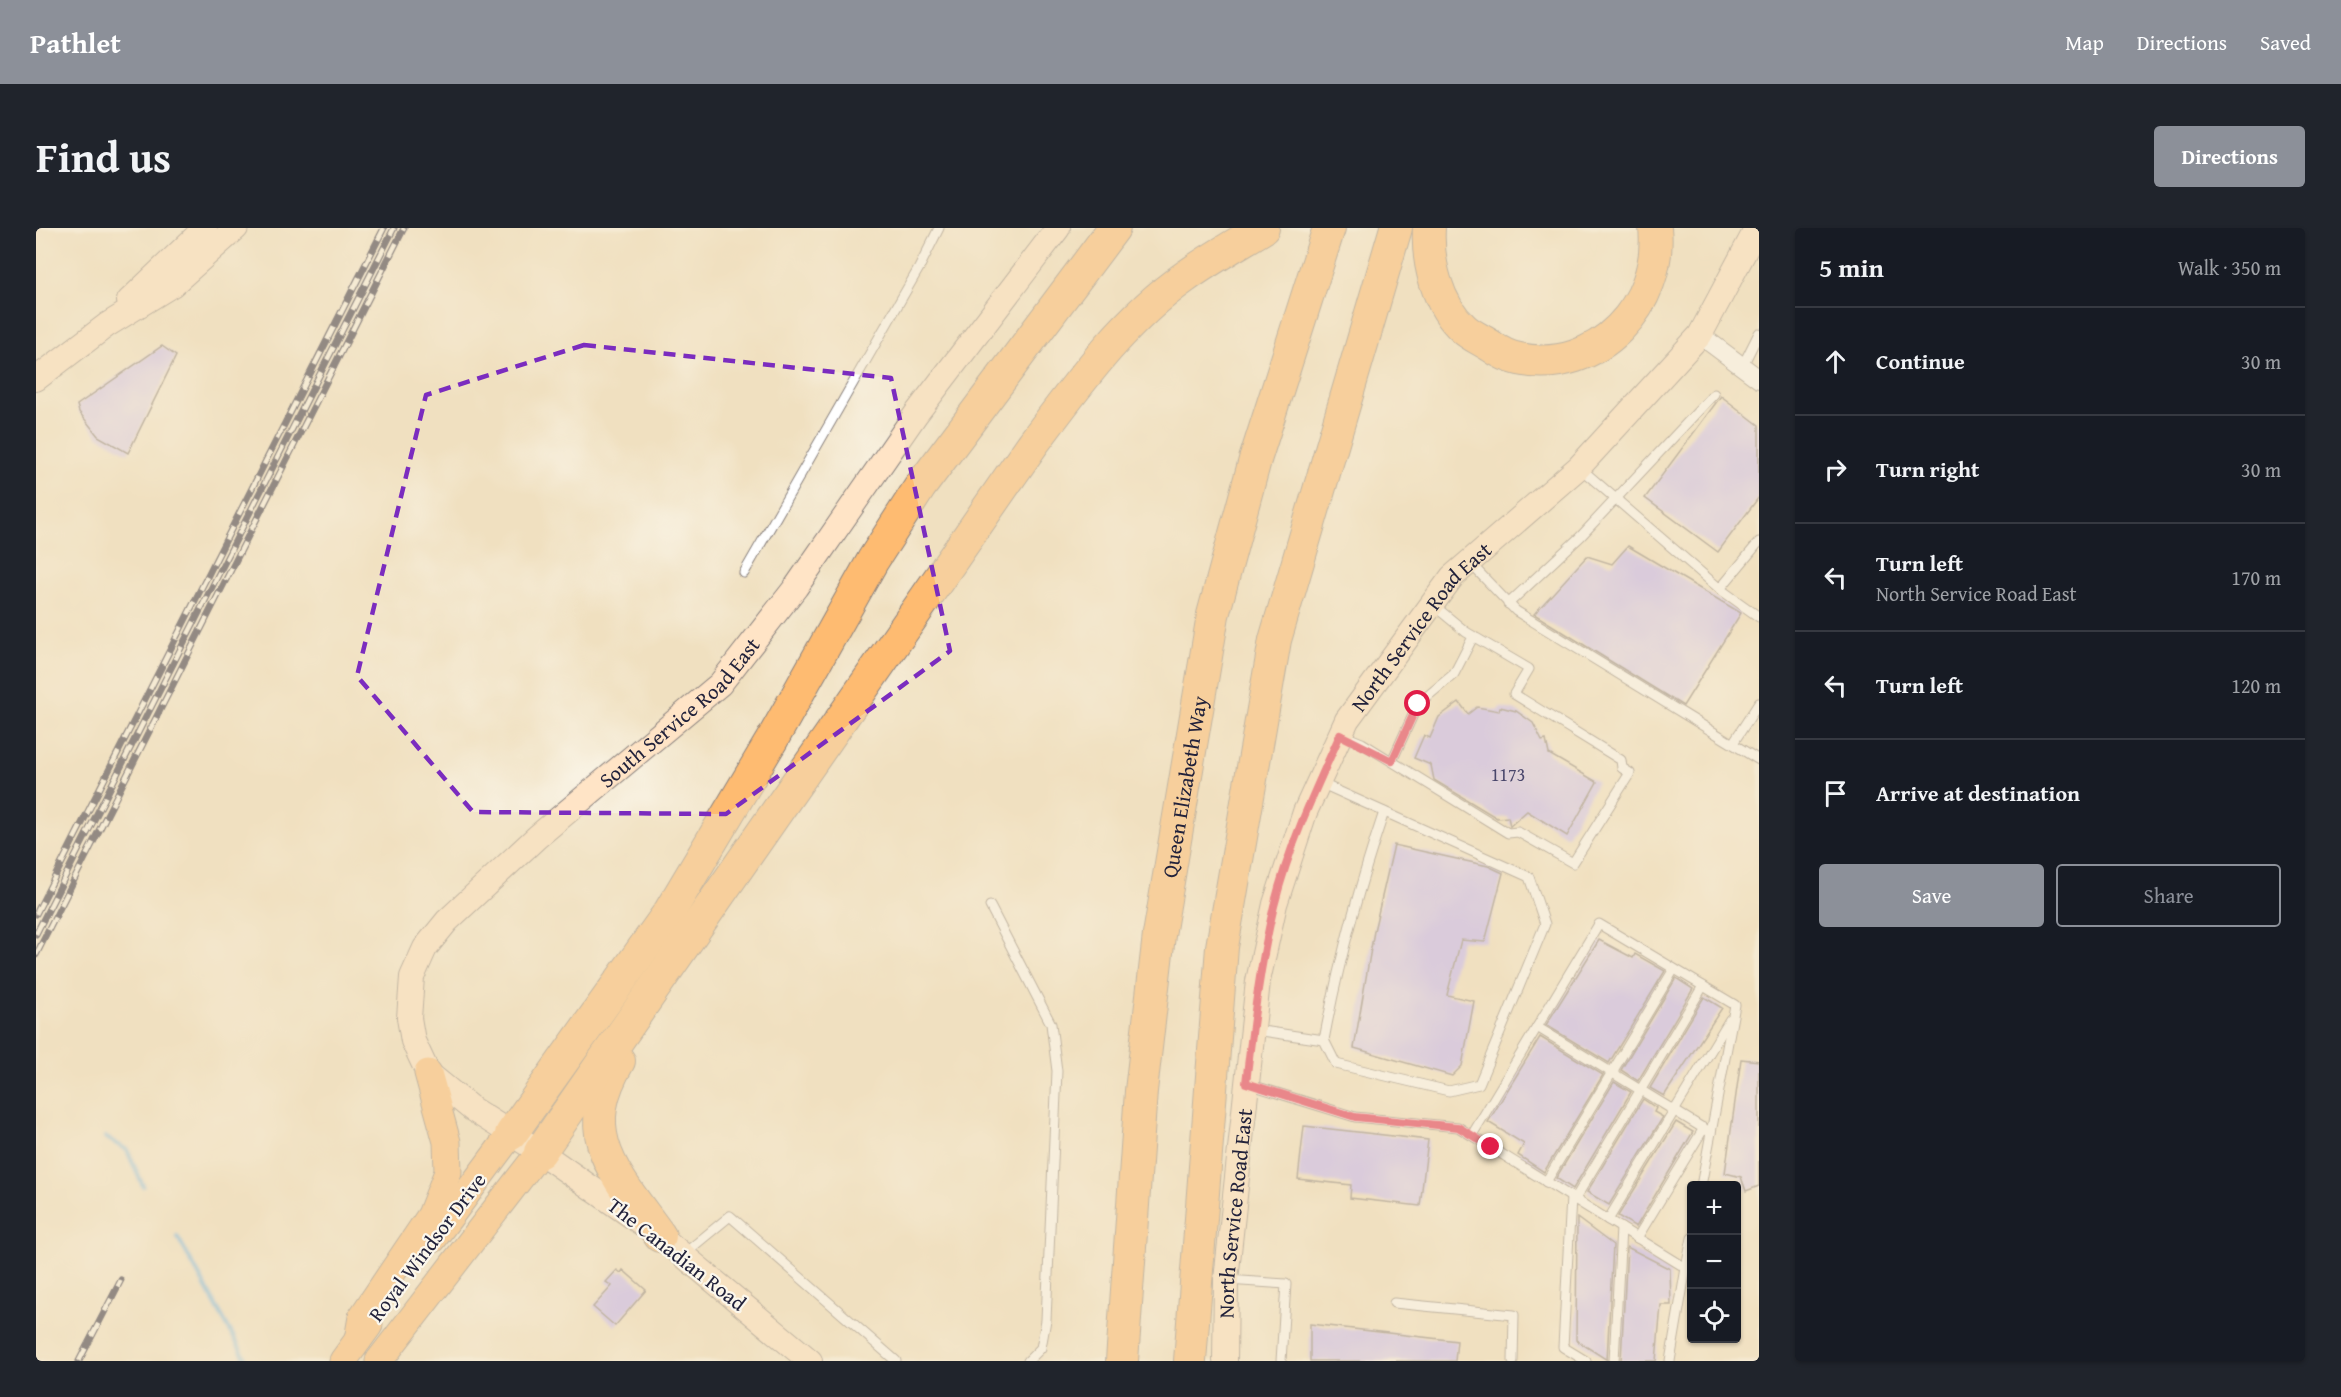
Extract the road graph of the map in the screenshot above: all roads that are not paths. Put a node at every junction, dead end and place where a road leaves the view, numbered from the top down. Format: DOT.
graph roads {
  1 [pos="206,228"];
  2 [pos="236,228"];
  3 [pos="939,228"];
  4 [pos="1058,228"];
  5 [pos="1114,228"];
  6 [pos="1263,228"];
  7 [pos="1329,228"];
  8 [pos="1396,228"];
  9 [pos="1429,228"];
  10 [pos="1655,228"];
  11 [pos="1758,228"];
  12 [pos="107,325"];
  13 [pos="1759,333"];
  14 [pos="1701,335"];
  15 [pos="1742,367"];
  16 [pos="36,379"];
  17 [pos="1759,379"];
  18 [pos="1714,394"];
  19 [pos="1578,467"];
  20 [pos="1616,499"];
  21 [pos="1759,542"];
  22 [pos="1469,562"];
  23 [pos="744,573"];
  24 [pos="1720,589"];
  25 [pos="1432,604"];
  26 [pos="1508,604"];
  27 [pos="1759,617"];
  28 [pos="1473,637"];
  29 [pos="1759,703"];
  30 [pos="1340,735"];
  31 [pos="1733,743"];
  32 [pos="1759,760"];
  33 [pos="1392,761"];
  34 [pos="1318,782"];
  35 [pos="1384,812"];
  36 [pos="990,906"];
  37 [pos="1674,969"];
  38 [pos="1703,986"];
  39 [pos="654,988"];
  40 [pos="1733,1014"];
  41 [pos="1537,1027"];
  42 [pos="1252,1029"];
  43 [pos="1324,1040"];
  44 [pos="1612,1072"];
  45 [pos="428,1073"];
  46 [pos="1246,1083"];
  47 [pos="1641,1090"];
  48 [pos="1675,1110"];
  49 [pos="1708,1131"];
  50 [pos="511,1134"];
  51 [pos="1472,1135"];
  52 [pos="540,1152"];
  53 [pos="1702,1181"];
  54 [pos="1546,1182"];
  55 [pos="1573,1198"];
  56 [pos="1608,1220"];
  57 [pos="1621,1228"];
  58 [pos="1638,1238"];
  59 [pos="672,1246"];
  60 [pos="1687,1263"];
  61 [pos="1686,1268"];
  62 [pos="1226,1280"];
  63 [pos="1394,1303"];
  64 [pos="350,1350"];
  65 [pos="380,1361"];
  66 [pos="810,1361"];
  67 [pos="896,1361"];
  68 [pos="1028,1361"];
  69 [pos="1122,1361"];
  70 [pos="1190,1361"];
  71 [pos="1225,1361"];
  72 [pos="1281,1361"];
  73 [pos="1513,1361"];
  74 [pos="1586,1361"];
  75 [pos="1614,1361"];
  76 [pos="1670,1361"];
  1 -- 12 [label="street"];
  2 -- 12 [label="street"];
  3 -- 23 [label="lane"];
  4 -- 45 [label="street, South Service Road East"];
  5 -- 50 [label="highway"];
  6 -- 39 [label="highway"];
  7 -- 69 [label="highway, Queen Elizabeth Way"];
  8 -- 70 [label="highway"];
  9 -- 10 [label="highway"];
  11 -- 14 [label="street, North Service Road East"];
  12 -- 16 [label="street"];
  13 -- 15 [label="lane"];
  14 -- 15 [label="street"];
  14 -- 19 [label="street, North Service Road East"];
  15 -- 17 [label="street"];
  18 -- 20 [label="lane"];
  19 -- 20 [label="lane"];
  19 -- 22 [label="street, North Service Road East"];
  20 -- 24 [label="lane"];
  20 -- 26 [label="lane"];
  21 -- 24 [label="lane"];
  22 -- 25 [label="street, North Service Road East"];
  22 -- 26 [label="lane"];
  24 -- 27 [label="lane"];
  25 -- 28 [label="lane"];
  25 -- 30 [label="street, North Service Road East"];
  26 -- 31 [label="lane"];
  28 -- 33 [label="lane"];
  28 -- 33 [label="lane"];
  29 -- 31 [label="lane"];
  30 -- 33 [label="lane"];
  30 -- 34 [label="street, North Service Road East"];
  31 -- 32 [label="lane"];
  34 -- 35 [label="lane"];
  34 -- 42 [label="street, North Service Road East"];
  35 -- 43 [label="lane"];
  35 -- 43 [label="lane"];
  36 -- 68 [label="lane"];
  37 -- 38 [label="lane"];
  37 -- 41 [label="lane"];
  37 -- 44 [label="lane"];
  38 -- 40 [label="lane"];
  38 -- 47 [label="lane"];
  39 -- 52 [label="highway"];
  39 -- 59 [label="highway"];
  40 -- 48 [label="lane"];
  40 -- 49 [label="lane"];
  41 -- 44 [label="lane"];
  41 -- 51 [label="lane"];
  42 -- 43 [label="lane"];
  42 -- 46 [label="street, North Service Road East"];
  44 -- 47 [label="lane"];
  44 -- 54 [label="lane"];
  45 -- 50 [label="street, South Service Road East"];
  45 -- 64 [label="main road"];
  46 -- 51 [label="lane"];
  46 -- 62 [label="street, North Service Road East"];
  47 -- 48 [label="lane"];
  47 -- 55 [label="lane"];
  48 -- 49 [label="lane"];
  48 -- 56 [label="lane"];
  49 -- 53 [label="lane"];
  49 -- 58 [label="lane"];
  50 -- 52 [label="street, South Service Road East"];
  50 -- 64 [label="main road, Royal Windsor Drive"];
  51 -- 54 [label="lane"];
  52 -- 59 [label="street, The Canadian Road"];
  52 -- 65 [label="main road, Royal Windsor Drive"];
  54 -- 55 [label="lane"];
  55 -- 56 [label="lane"];
  55 -- 74 [label="lane"];
  56 -- 57 [label="lane"];
  57 -- 58 [label="lane"];
  57 -- 75 [label="lane"];
  58 -- 61 [label="lane"];
  59 -- 66 [label="street, The Canadian Road"];
  59 -- 67 [label="lane"];
  60 -- 61 [label="lane"];
  61 -- 76 [label="lane"];
  62 -- 71 [label="street, North Service Road East"];
  62 -- 72 [label="lane"];
  63 -- 73 [label="lane"];
}
